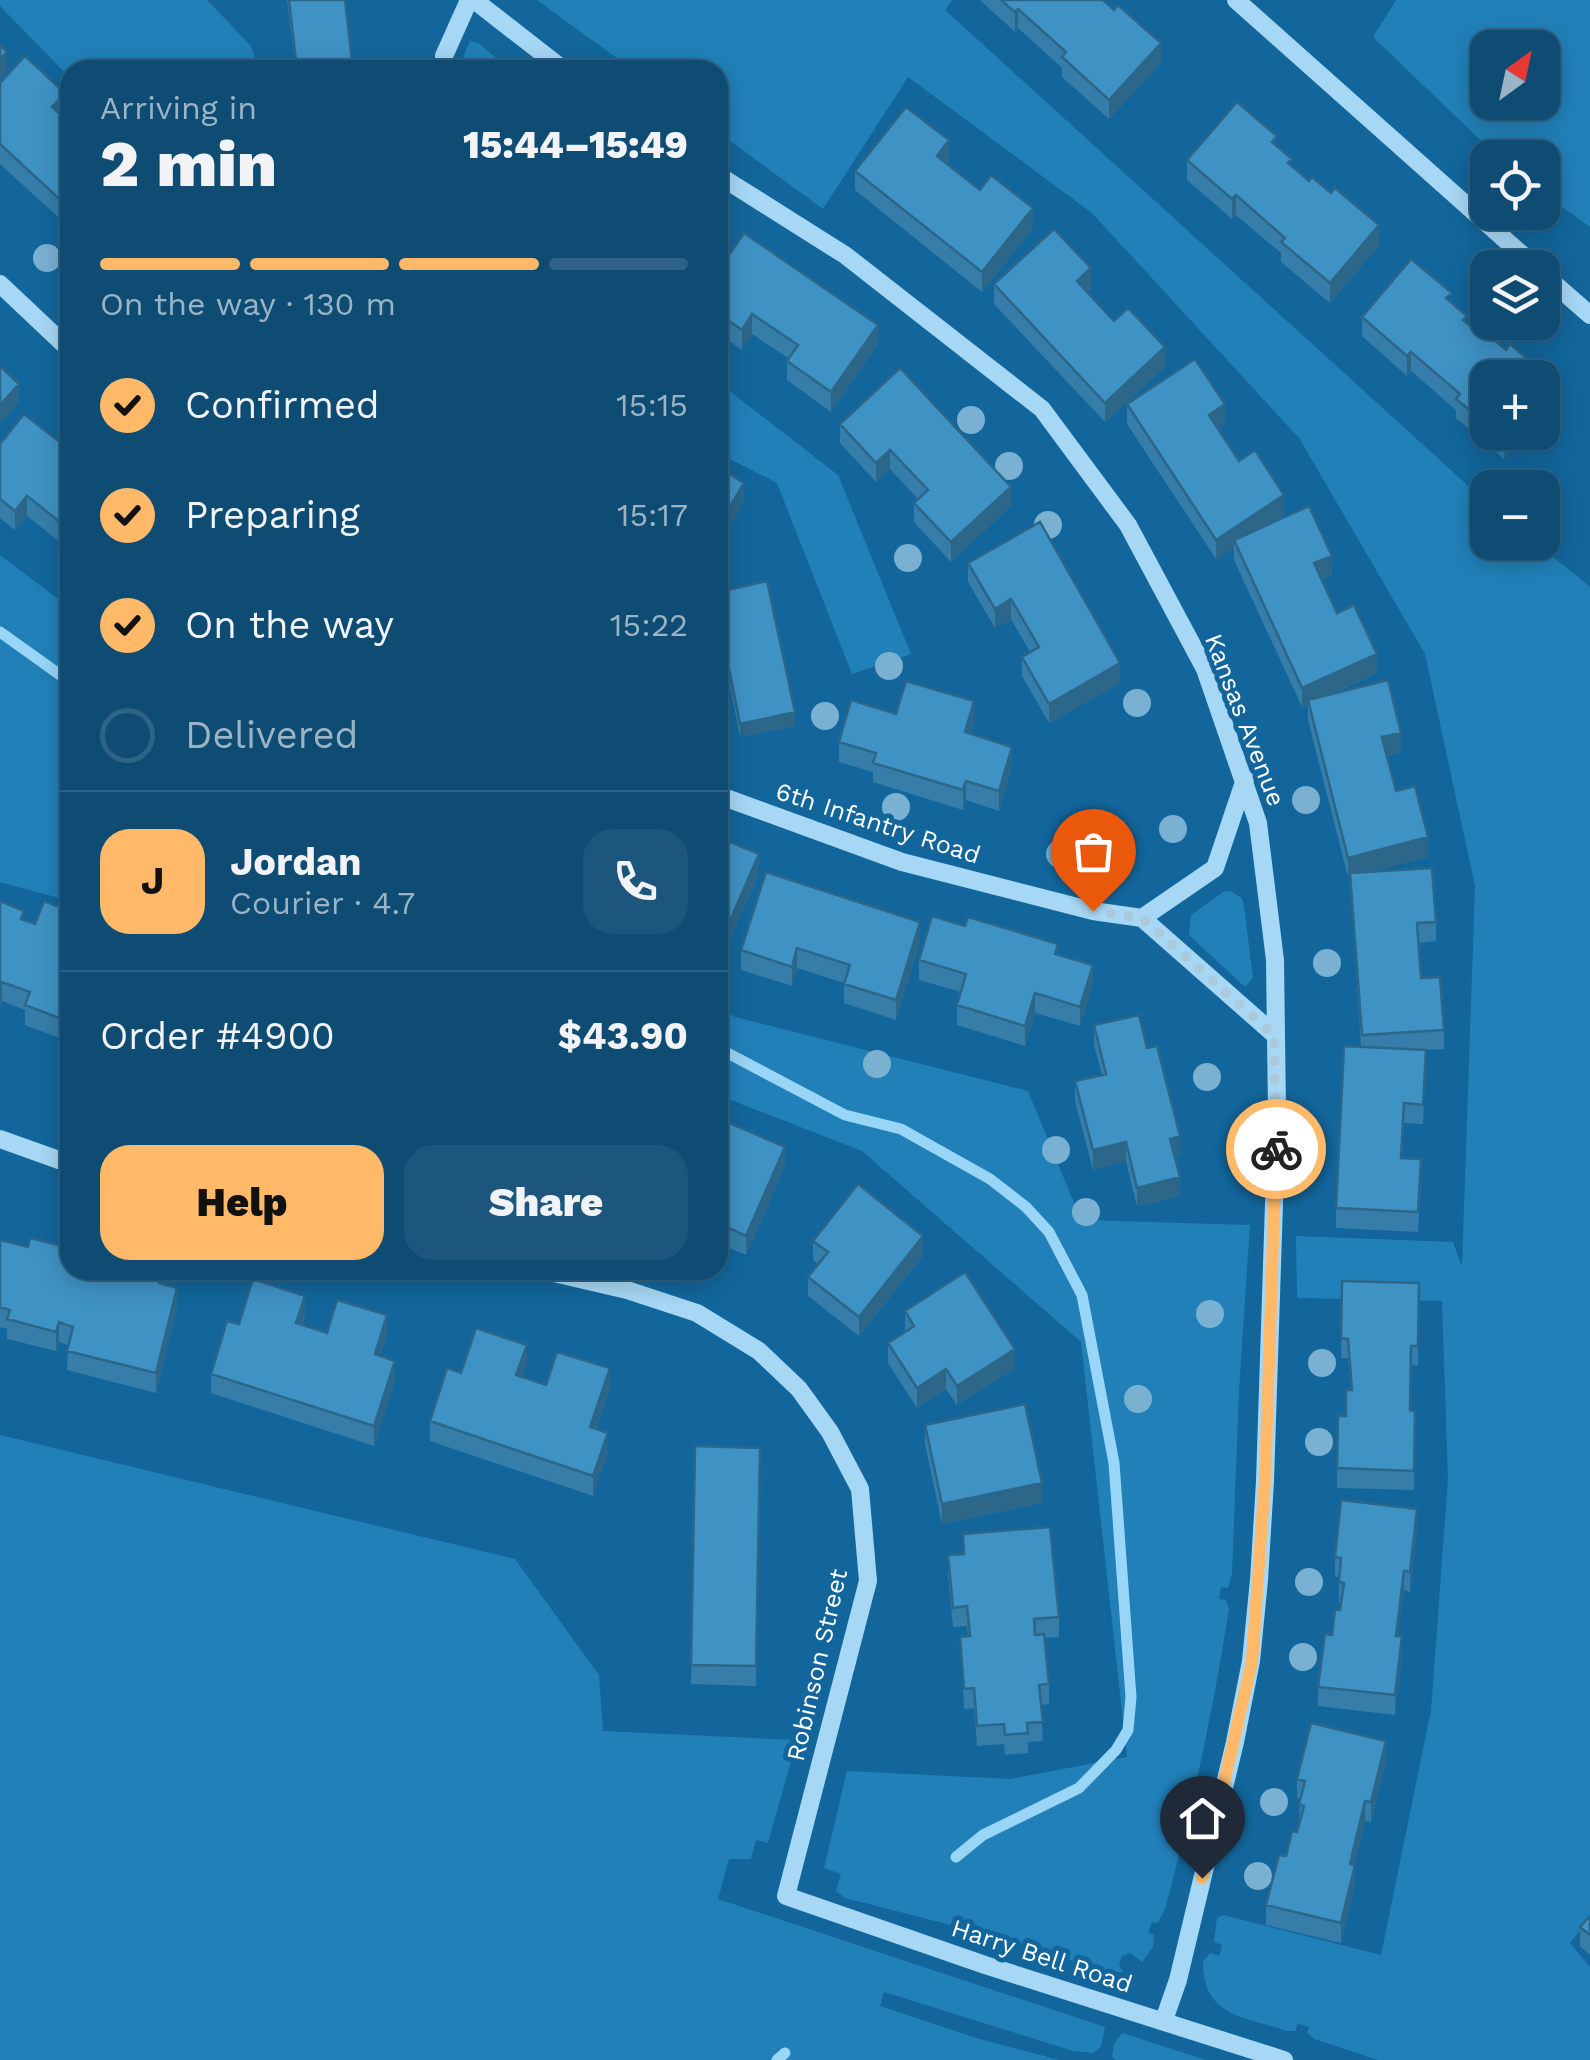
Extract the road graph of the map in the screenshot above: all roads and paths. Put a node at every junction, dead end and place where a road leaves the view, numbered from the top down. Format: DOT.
graph roads {
  1 [pos="471,0"];
  2 [pos="1236,0"];
  3 [pos="444,60"];
  4 [pos="551,60"];
  5 [pos="728,181"];
  6 [pos="1517,250"];
  7 [pos="0,284"];
  8 [pos="1560,289"];
  9 [pos="1590,315"];
  10 [pos="60,341"];
  11 [pos="1244,779"];
  12 [pos="728,800"];
  13 [pos="1142,918"];
  14 [pos="1274,1035"];
  15 [pos="0,1138"];
  16 [pos="60,1160"];
  17 [pos="583,1280"];
  18 [pos="786,1896"];
  19 [pos="1164,2020"];
  20 [pos="1284,2060"];
  1 -- 3 [label="street"];
  1 -- 4 [label="street"];
  2 -- 6 [label="street"];
  5 -- 11 [label="street, Kansas Avenue"];
  7 -- 10 [label="street"];
  8 -- 9 [label="street"];
  11 -- 13 [label="street"];
  11 -- 14 [label="street, Kansas Avenue"];
  12 -- 13 [label="street, 6th Infantry Road"];
  13 -- 14 [label="street"];
  14 -- 19 [label="street, Kansas Avenue"];
  15 -- 16 [label="street"];
  17 -- 18 [label="street, Robinson Street"];
  18 -- 19 [label="street, Harry Bell Road"];
  19 -- 20 [label="street, Harry Bell Road"];
}
